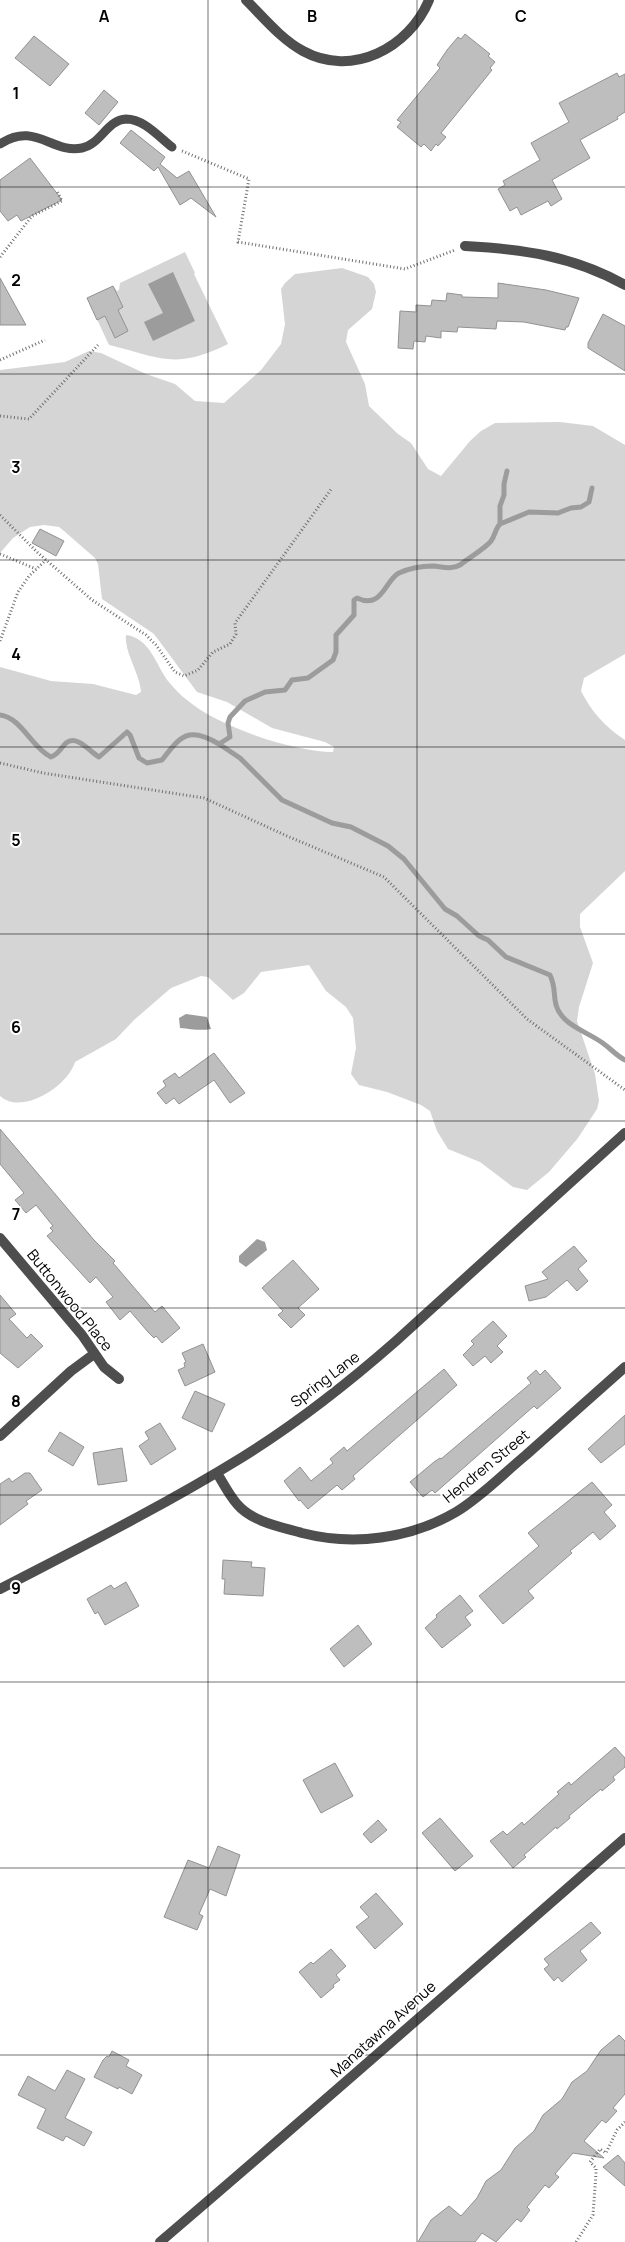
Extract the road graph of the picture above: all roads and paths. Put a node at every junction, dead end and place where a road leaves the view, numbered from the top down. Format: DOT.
graph roads {
  1 [pos="246,0"];
  2 [pos="429,0"];
  3 [pos="0,144"];
  4 [pos="172,147"];
  5 [pos="57,191"];
  6 [pos="465,246"];
  7 [pos="0,257"];
  8 [pos="625,285"];
  9 [pos="46,340"];
  10 [pos="98,345"];
  11 [pos="0,360"];
  12 [pos="0,416"];
  13 [pos="332,488"];
  14 [pos="0,515"];
  15 [pos="0,554"];
  16 [pos="46,560"];
  17 [pos="36,569"];
  18 [pos="0,641"];
  19 [pos="0,763"];
  20 [pos="625,1090"];
  21 [pos="625,1133"];
  22 [pos="0,1238"];
  23 [pos="94,1354"];
  24 [pos="625,1367"];
  25 [pos="119,1379"];
  26 [pos="0,1436"];
  27 [pos="217,1472"];
  28 [pos="0,1589"];
  29 [pos="625,1838"];
  30 [pos="625,2122"];
  31 [pos="160,2242"];
  32 [pos="576,2242"];
  1 -- 2 [label="street"];
  3 -- 4 [label="lane"];
  4 -- 6 [label="path"];
  5 -- 7 [label="path"];
  6 -- 8 [label="street"];
  9 -- 11 [label="path"];
  10 -- 12 [label="path"];
  13 -- 16 [label="path"];
  14 -- 16 [label="path"];
  15 -- 17 [label="path"];
  16 -- 17 [label="path"];
  17 -- 18 [label="path"];
  19 -- 20 [label="path"];
  21 -- 27 [label="street, Spring Lane"];
  22 -- 23 [label="street, Buttonwood Place"];
  23 -- 25 [label="street, Buttonwood Place"];
  23 -- 26 [label="street"];
  24 -- 27 [label="street, Hendren Street"];
  27 -- 28 [label="street, Spring Lane"];
  29 -- 31 [label="street, Manatawna Avenue"];
  30 -- 32 [label="path"];
}
